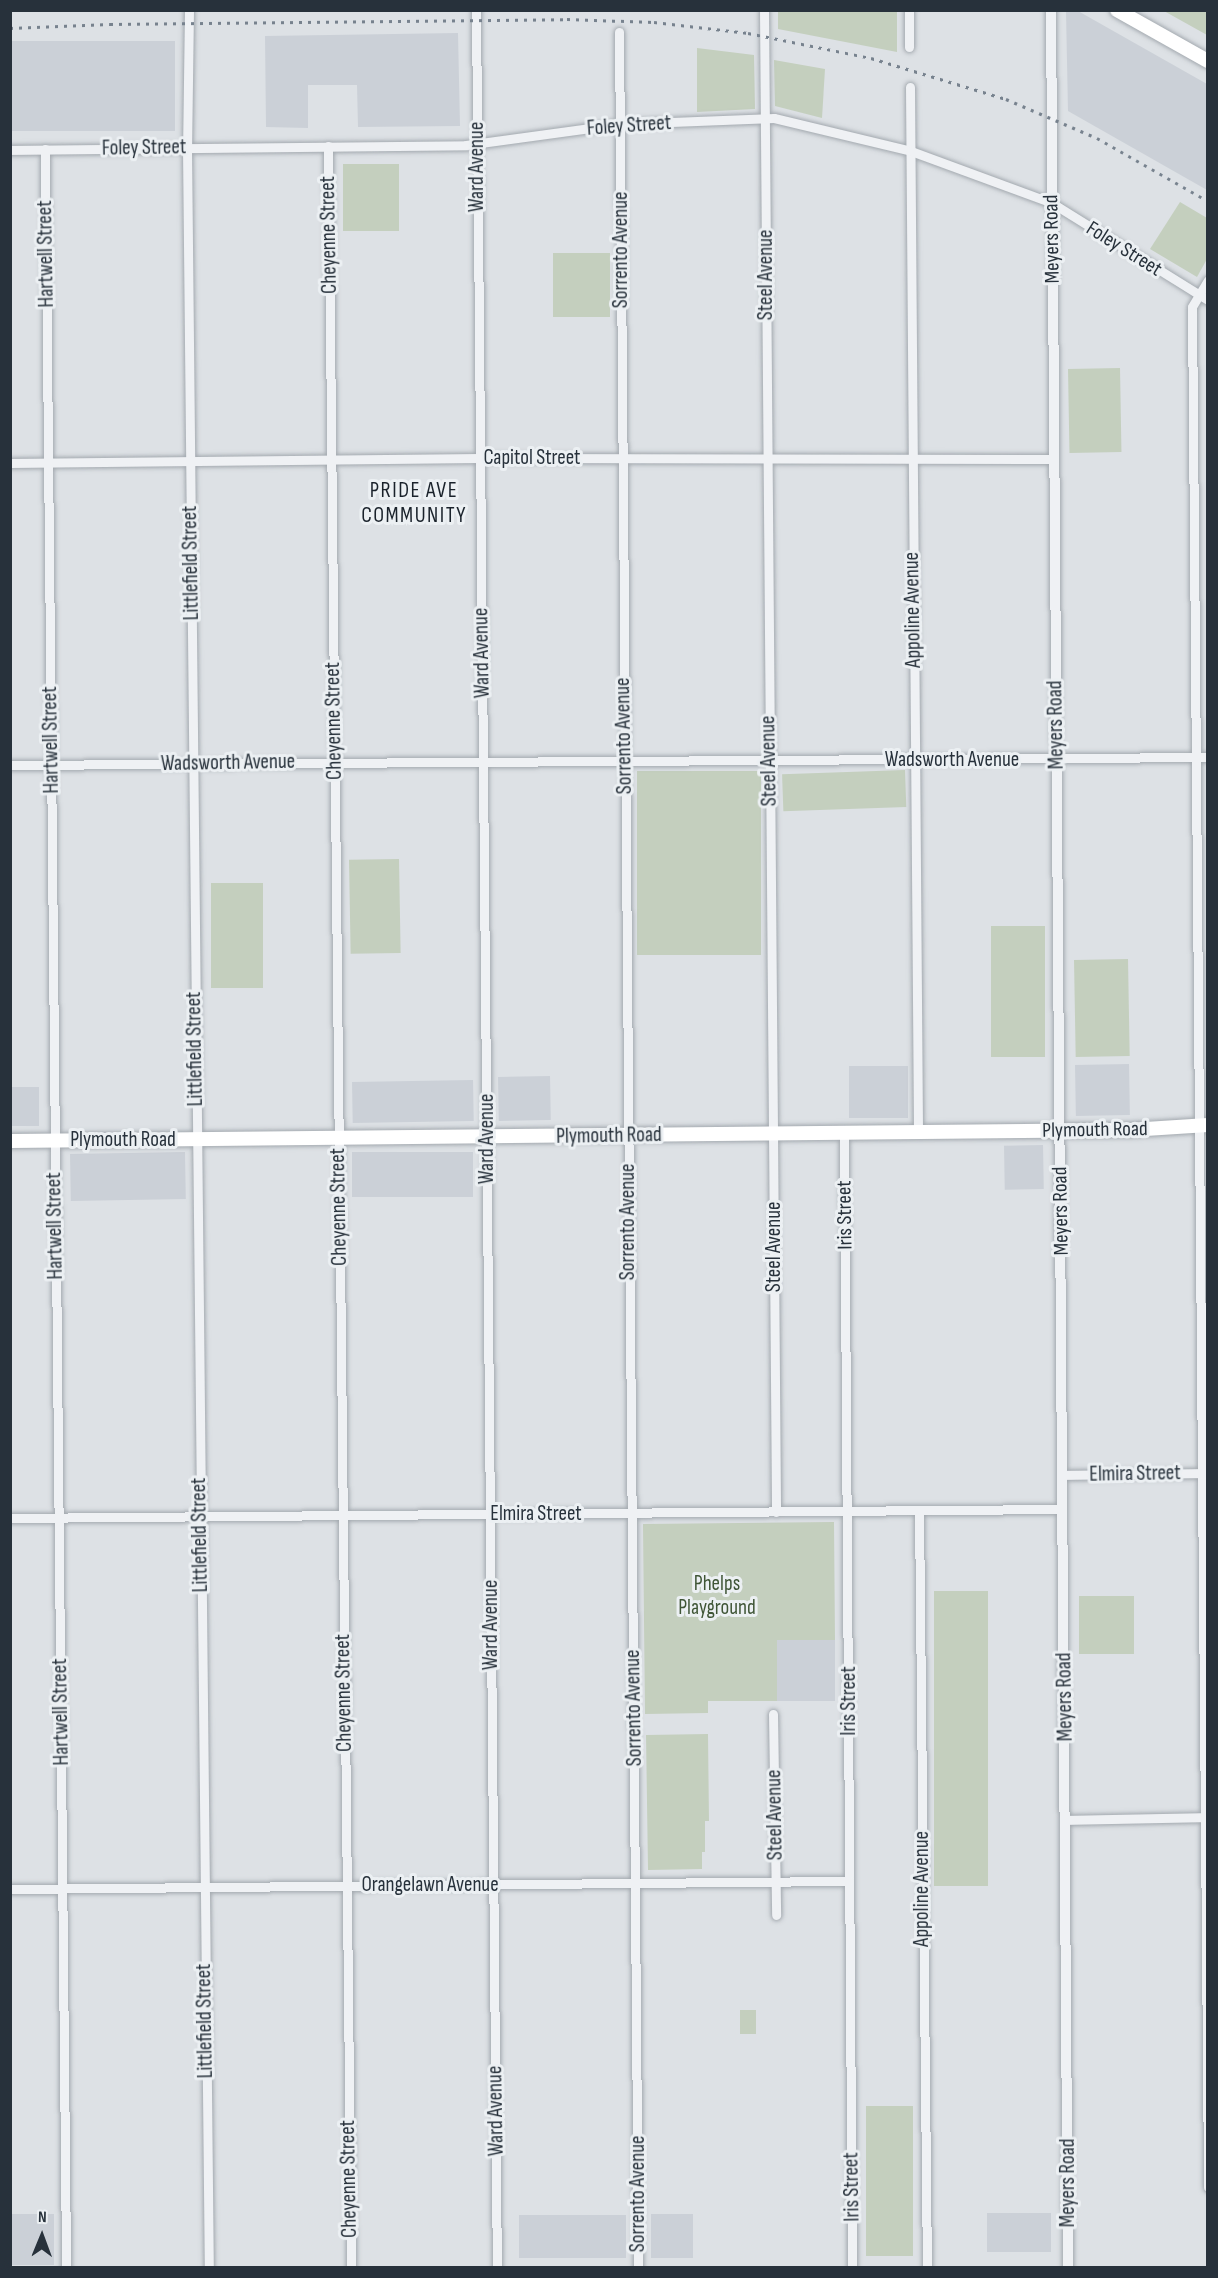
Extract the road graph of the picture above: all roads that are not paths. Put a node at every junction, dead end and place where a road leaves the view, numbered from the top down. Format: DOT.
graph roads {
  1 [pos="189,10"];
  2 [pos="476,10"];
  3 [pos="764,10"];
  4 [pos="909,10"];
  5 [pos="1051,10"];
  6 [pos="1117,10"];
  7 [pos="619,32"];
  8 [pos="909,47"];
  9 [pos="1208,61"];
  10 [pos="910,87"];
  11 [pos="765,118"];
  12 [pos="620,124"];
  13 [pos="477,143"];
  14 [pos="328,146"];
  15 [pos="187,148"];
  16 [pos="45,149"];
  17 [pos="10,150"];
  18 [pos="911,151"];
  19 [pos="1052,203"];
  20 [pos="1208,280"];
  21 [pos="1197,294"];
  22 [pos="1208,300"];
  23 [pos="480,458"];
  24 [pos="622,458"];
  25 [pos="766,458"];
  26 [pos="911,458"];
  27 [pos="331,459"];
  28 [pos="1054,459"];
  29 [pos="190,461"];
  30 [pos="49,462"];
  31 [pos="10,463"];
  32 [pos="1196,757"];
  33 [pos="1208,757"];
  34 [pos="483,760"];
  35 [pos="625,760"];
  36 [pos="769,760"];
  37 [pos="914,760"];
  38 [pos="1057,760"];
  39 [pos="334,762"];
  40 [pos="193,763"];
  41 [pos="51,764"];
  42 [pos="10,765"];
  43 [pos="1204,1126"];
  44 [pos="1060,1131"];
  45 [pos="918,1133"];
  46 [pos="773,1134"];
  47 [pos="844,1134"];
  48 [pos="628,1136"];
  49 [pos="486,1137"];
  50 [pos="338,1138"];
  51 [pos="196,1139"];
  52 [pos="55,1140"];
  53 [pos="10,1141"];
  54 [pos="1205,1473"];
  55 [pos="1062,1475"];
  56 [pos="1062,1509"];
  57 [pos="919,1510"];
  58 [pos="848,1511"];
  59 [pos="776,1512"];
  60 [pos="490,1514"];
  61 [pos="631,1514"];
  62 [pos="342,1515"];
  63 [pos="200,1516"];
  64 [pos="59,1517"];
  65 [pos="10,1518"];
  66 [pos="773,1714"];
  67 [pos="1206,1817"];
  68 [pos="1066,1820"];
  69 [pos="849,1881"];
  70 [pos="776,1882"];
  71 [pos="636,1884"];
  72 [pos="346,1885"];
  73 [pos="493,1886"];
  74 [pos="204,1887"];
  75 [pos="10,1889"];
  76 [pos="64,1889"];
  77 [pos="776,1915"];
  78 [pos="1208,2187"];
  79 [pos="66,2268"];
  80 [pos="209,2268"];
  81 [pos="351,2268"];
  82 [pos="497,2268"];
  83 [pos="638,2268"];
  84 [pos="852,2268"];
  85 [pos="927,2268"];
  86 [pos="1068,2268"];
  1 -- 15 [label="street, Littlefield Street"];
  2 -- 13 [label="street, Ward Avenue"];
  3 -- 11 [label="street, Steel Avenue"];
  4 -- 8 [label="street"];
  5 -- 19 [label="street, Meyers Road"];
  6 -- 9 [label="main road"];
  7 -- 12 [label="street, Sorrento Avenue"];
  10 -- 18 [label="street, Appoline Avenue"];
  11 -- 12 [label="street, Foley Street"];
  11 -- 18 [label="street, Foley Street"];
  11 -- 25 [label="street, Steel Avenue"];
  12 -- 13 [label="street, Foley Street"];
  12 -- 24 [label="street, Sorrento Avenue"];
  13 -- 14 [label="street, Foley Street"];
  13 -- 23 [label="street, Ward Avenue"];
  14 -- 15 [label="street, Foley Street"];
  14 -- 27 [label="street, Cheyenne Street"];
  15 -- 16 [label="street, Foley Street"];
  15 -- 29 [label="street, Littlefield Street"];
  16 -- 17 [label="street, Foley Street"];
  16 -- 30 [label="street, Hartwell Street"];
  18 -- 19 [label="street, Foley Street"];
  18 -- 26 [label="street, Appoline Avenue"];
  19 -- 21 [label="street, Foley Street"];
  19 -- 28 [label="street, Meyers Road"];
  20 -- 21 [label="street"];
  21 -- 22 [label="street, Foley Street"];
  21 -- 32 [label="street"];
  23 -- 24 [label="street, Capitol Street"];
  23 -- 27 [label="street, Capitol Street"];
  23 -- 34 [label="street, Ward Avenue"];
  24 -- 25 [label="street, Capitol Street"];
  24 -- 35 [label="street, Sorrento Avenue"];
  25 -- 26 [label="street, Capitol Street"];
  25 -- 36 [label="street, Steel Avenue"];
  26 -- 28 [label="street, Capitol Street"];
  26 -- 37 [label="street, Appoline Avenue"];
  27 -- 29 [label="street, Capitol Street"];
  27 -- 39 [label="street, Cheyenne Street"];
  28 -- 38 [label="street, Meyers Road"];
  29 -- 30 [label="street, Capitol Street"];
  29 -- 40 [label="street, Littlefield Street"];
  30 -- 31 [label="street, Capitol Street"];
  30 -- 41 [label="street, Hartwell Street"];
  32 -- 33 [label="street, Wadsworth Avenue"];
  32 -- 38 [label="street, Wadsworth Avenue"];
  32 -- 43 [label="street"];
  34 -- 35 [label="street, Wadsworth Avenue"];
  34 -- 39 [label="street, Wadsworth Avenue"];
  34 -- 49 [label="street, Ward Avenue"];
  35 -- 36 [label="street, Wadsworth Avenue"];
  35 -- 48 [label="street, Sorrento Avenue"];
  36 -- 37 [label="street, Wadsworth Avenue"];
  36 -- 46 [label="street, Steel Avenue"];
  37 -- 38 [label="street, Wadsworth Avenue"];
  37 -- 45 [label="street, Appoline Avenue"];
  38 -- 44 [label="street, Meyers Road"];
  39 -- 40 [label="street, Wadsworth Avenue"];
  39 -- 50 [label="street, Cheyenne Street"];
  40 -- 41 [label="street, Wadsworth Avenue"];
  40 -- 51 [label="street, Littlefield Street"];
  41 -- 42 [label="street, Wadsworth Avenue"];
  41 -- 52 [label="street, Hartwell Street"];
  43 -- 44 [label="main road, Plymouth Road"];
  43 -- 54 [label="street"];
  44 -- 45 [label="main road, Plymouth Road"];
  44 -- 55 [label="street, Meyers Road"];
  45 -- 47 [label="main road, Plymouth Road"];
  46 -- 47 [label="main road, Plymouth Road"];
  46 -- 48 [label="main road, Plymouth Road"];
  46 -- 59 [label="street, Steel Avenue"];
  47 -- 58 [label="street, Iris Street"];
  48 -- 49 [label="main road, Plymouth Road"];
  48 -- 61 [label="street, Sorrento Avenue"];
  49 -- 50 [label="main road, Plymouth Road"];
  49 -- 60 [label="street, Ward Avenue"];
  50 -- 51 [label="main road, Plymouth Road"];
  50 -- 62 [label="street, Cheyenne Street"];
  51 -- 52 [label="main road, Plymouth Road"];
  51 -- 63 [label="street, Littlefield Street"];
  52 -- 53 [label="main road, Plymouth Road"];
  52 -- 64 [label="street, Hartwell Street"];
  54 -- 55 [label="street, Elmira Street"];
  54 -- 67 [label="street"];
  55 -- 56 [label="street, Meyers Road"];
  56 -- 57 [label="street, Elmira Street"];
  56 -- 68 [label="street, Meyers Road"];
  57 -- 58 [label="street, Elmira Street"];
  57 -- 85 [label="street, Appoline Avenue"];
  58 -- 59 [label="street, Elmira Street"];
  58 -- 69 [label="street, Iris Street"];
  59 -- 61 [label="street, Elmira Street"];
  60 -- 61 [label="street, Elmira Street"];
  60 -- 62 [label="street, Elmira Street"];
  60 -- 73 [label="street, Ward Avenue"];
  61 -- 71 [label="street, Sorrento Avenue"];
  62 -- 63 [label="street, Elmira Street"];
  62 -- 72 [label="street, Cheyenne Street"];
  63 -- 64 [label="street, Elmira Street"];
  63 -- 74 [label="street, Littlefield Street"];
  64 -- 65 [label="street, Elmira Street"];
  64 -- 76 [label="street, Hartwell Street"];
  66 -- 70 [label="street, Steel Avenue"];
  67 -- 68 [label="street"];
  67 -- 78 [label="street"];
  68 -- 86 [label="street, Meyers Road"];
  69 -- 70 [label="street, Orangelawn Avenue"];
  69 -- 84 [label="street, Iris Street"];
  70 -- 71 [label="street, Orangelawn Avenue"];
  70 -- 77 [label="street, Steel Avenue"];
  71 -- 73 [label="street, Orangelawn Avenue"];
  71 -- 83 [label="street, Sorrento Avenue"];
  72 -- 73 [label="street, Orangelawn Avenue"];
  72 -- 74 [label="street, Orangelawn Avenue"];
  72 -- 81 [label="street, Cheyenne Street"];
  73 -- 82 [label="street, Ward Avenue"];
  74 -- 76 [label="street, Orangelawn Avenue"];
  74 -- 80 [label="street, Littlefield Street"];
  75 -- 76 [label="street, Orangelawn Avenue"];
  76 -- 79 [label="street, Hartwell Street"];
}
